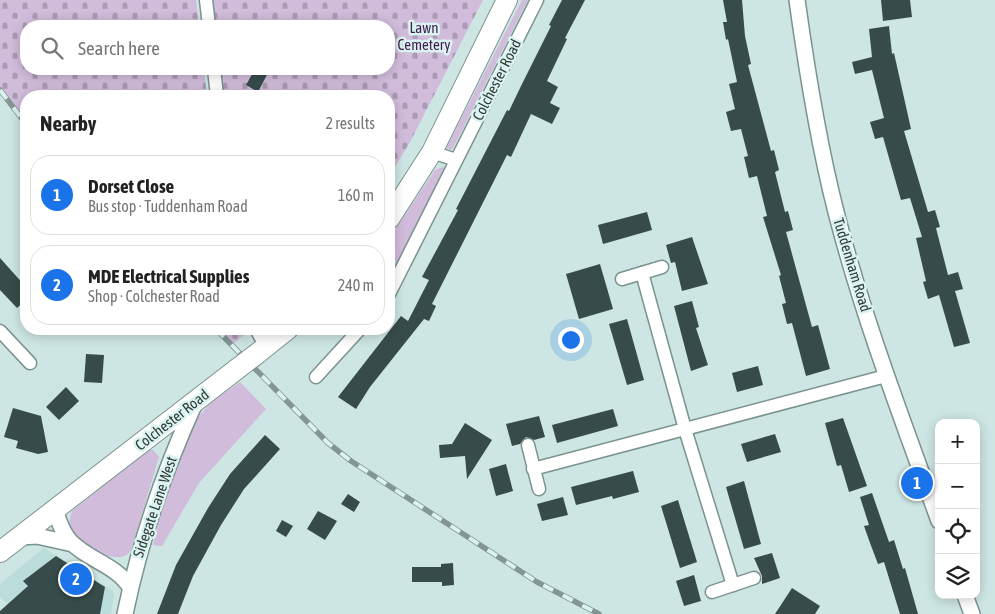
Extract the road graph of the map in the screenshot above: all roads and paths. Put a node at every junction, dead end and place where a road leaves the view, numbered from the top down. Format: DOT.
graph roads {
  1 [pos="206,0"];
  2 [pos="507,0"];
  3 [pos="538,0"];
  4 [pos="797,0"];
  5 [pos="208,20"];
  6 [pos="215,75"];
  7 [pos="216,90"];
  8 [pos="432,152"];
  9 [pos="456,160"];
  10 [pos="395,210"];
  11 [pos="662,267"];
  12 [pos="642,273"];
  13 [pos="622,279"];
  14 [pos="395,282"];
  15 [pos="0,331"];
  16 [pos="258,335"];
  17 [pos="281,335"];
  18 [pos="354,335"];
  19 [pos="262,350"];
  20 [pos="30,363"];
  21 [pos="886,376"];
  22 [pos="316,377"];
  23 [pos="196,403"];
  24 [pos="686,429"];
  25 [pos="528,445"];
  26 [pos="533,469"];
  27 [pos="539,489"];
  28 [pos="54,510"];
  29 [pos="935,510"];
  30 [pos="73,544"];
  31 [pos="6,545"];
  32 [pos="754,578"];
  33 [pos="733,585"];
  34 [pos="130,587"];
  35 [pos="712,592"];
  36 [pos="967,599"];
  37 [pos="125,614"];
  38 [pos="972,614"];
  1 -- 5 [label="street"];
  2 -- 8 [label="main road, Colchester Road"];
  3 -- 9 [label="street, Colchester Road"];
  4 -- 21 [label="street, Tuddenham Road"];
  6 -- 7 [label="street"];
  8 -- 9 [label="street"];
  8 -- 10 [label="main road, Colchester Road"];
  9 -- 14 [label="street, Colchester Road"];
  11 -- 12 [label="street"];
  12 -- 13 [label="street"];
  12 -- 24 [label="street"];
  15 -- 20 [label="street"];
  16 -- 19 [label="street"];
  17 -- 19 [label="main road, Colchester Road"];
  18 -- 22 [label="street"];
  19 -- 23 [label="main road, Colchester Road, bridge"];
  21 -- 24 [label="street"];
  21 -- 29 [label="street, Tuddenham Road"];
  23 -- 28 [label="main road, Colchester Road"];
  23 -- 34 [label="street, Sidegate Lane West"];
  24 -- 26 [label="street"];
  24 -- 33 [label="street"];
  25 -- 26 [label="street"];
  26 -- 27 [label="street"];
  28 -- 30 [label="street, Colchester Road"];
  28 -- 31 [label="main road, Colchester Road"];
  30 -- 31 [label="street, Colchester Road"];
  30 -- 34 [label="street, Colchester Road"];
  32 -- 33 [label="street"];
  33 -- 35 [label="street"];
  34 -- 37 [label="street, Sidegate Lane West"];
  36 -- 38 [label="street"];
}
